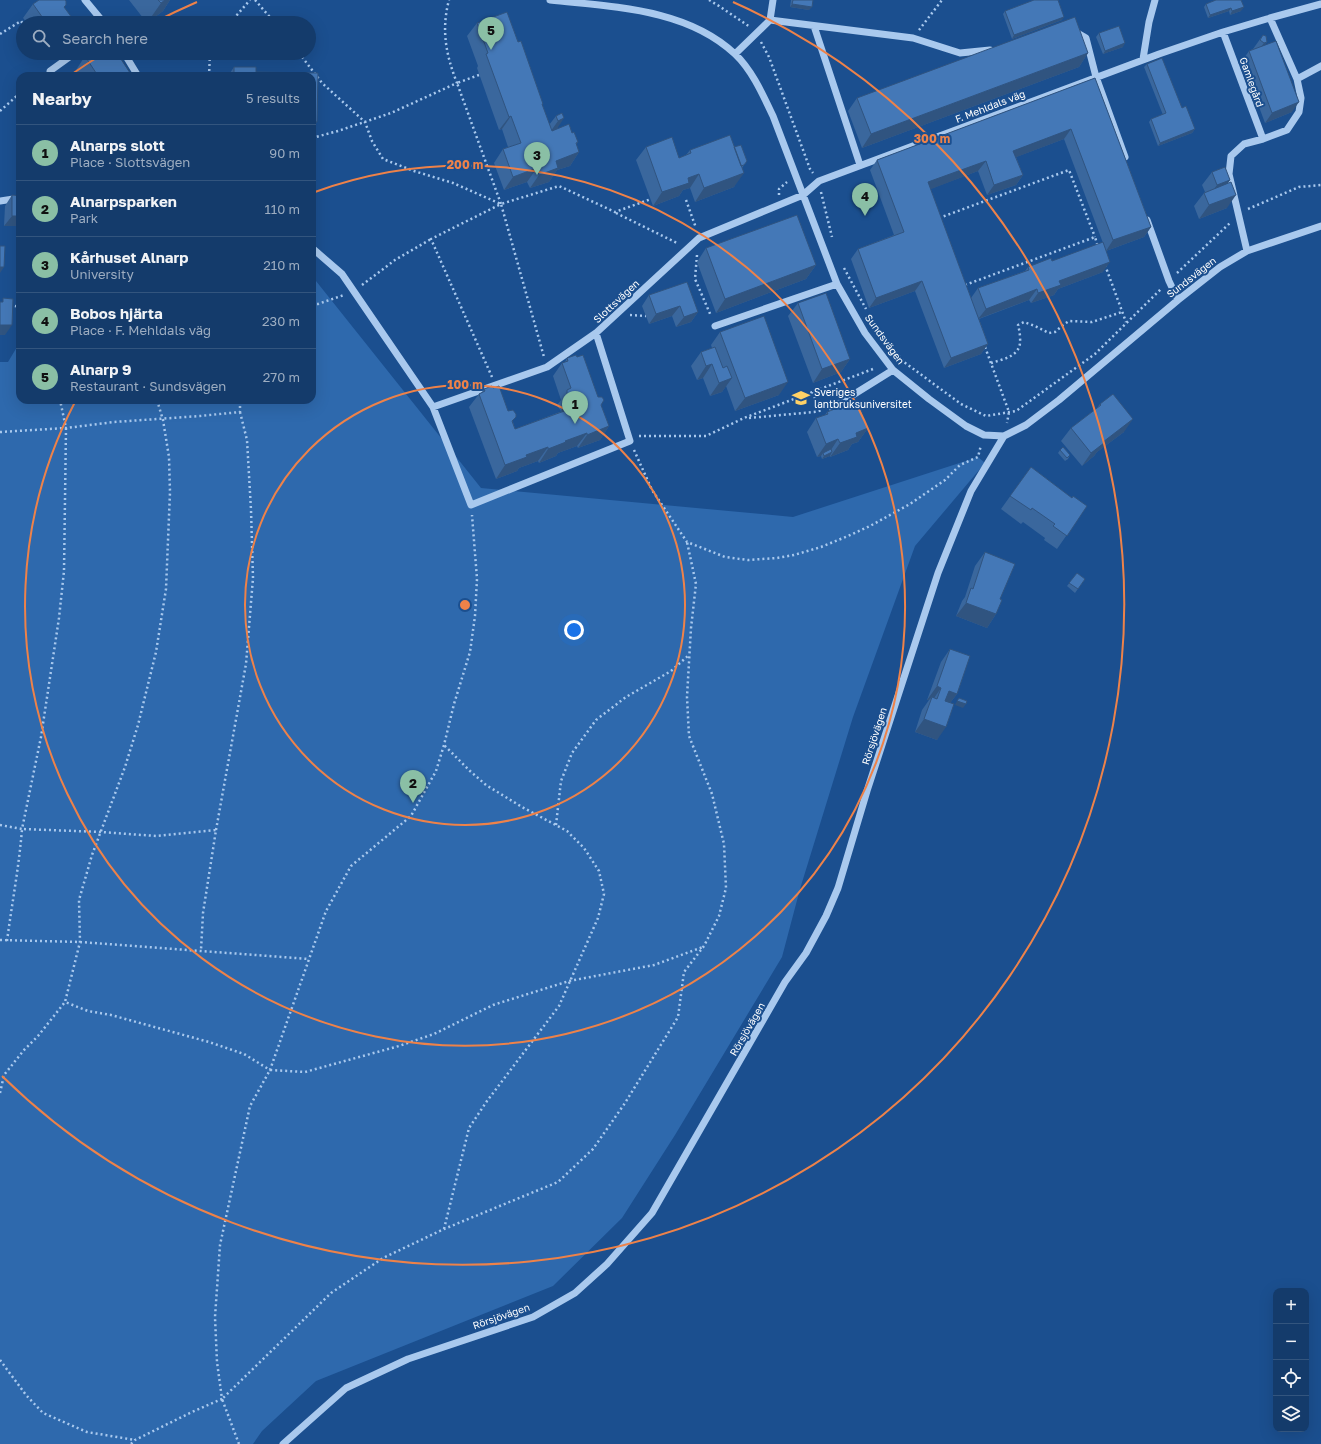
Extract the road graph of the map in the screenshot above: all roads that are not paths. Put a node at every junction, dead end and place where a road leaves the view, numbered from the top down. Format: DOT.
graph roads {
  1 [pos="85,0"];
  2 [pos="550,0"];
  3 [pos="773,0"];
  4 [pos="1155,0"];
  5 [pos="1321,4"];
  6 [pos="98,16"];
  7 [pos="1270,18"];
  8 [pos="770,20"];
  9 [pos="814,26"];
  10 [pos="1066,27"];
  11 [pos="1223,32"];
  12 [pos="1000,49"];
  13 [pos="735,54"];
  14 [pos="1144,59"];
  15 [pos="65,60"];
  16 [pos="128,60"];
  17 [pos="1321,66"];
  18 [pos="50,72"];
  19 [pos="136,72"];
  20 [pos="1096,76"];
  21 [pos="1297,78"];
  22 [pos="1262,139"];
  23 [pos="1127,164"];
  24 [pos="860,165"];
  25 [pos="803,195"];
  26 [pos="16,199"];
  27 [pos="0,201"];
  28 [pos="1145,215"];
  29 [pos="1321,226"];
  30 [pos="316,251"];
  31 [pos="1247,251"];
  32 [pos="837,284"];
  33 [pos="1178,300"];
  34 [pos="715,326"];
  35 [pos="596,332"];
  36 [pos="893,370"];
  37 [pos="433,407"];
  38 [pos="832,408"];
  39 [pos="1004,436"];
  40 [pos="283,1444"];
  1 -- 6 [label="street"];
  2 -- 13 [label="street, Sundsvägen"];
  3 -- 8 [label="street"];
  4 -- 14 [label="street"];
  5 -- 7 [label="street"];
  7 -- 11 [label="street"];
  7 -- 21 [label="street"];
  8 -- 9 [label="street"];
  8 -- 13 [label="street"];
  9 -- 12 [label="street"];
  9 -- 24 [label="street"];
  10 -- 20 [label="street"];
  11 -- 14 [label="street"];
  11 -- 22 [label="street, Gamlegård"];
  13 -- 25 [label="street, Sundsvägen"];
  14 -- 20 [label="street, F. Mehldals väg"];
  15 -- 18 [label="street"];
  16 -- 19 [label="street"];
  17 -- 21 [label="street"];
  20 -- 23 [label="street"];
  20 -- 24 [label="street, F. Mehldals väg"];
  21 -- 22 [label="street"];
  22 -- 31 [label="street"];
  24 -- 25 [label="street, F. Mehldals väg"];
  25 -- 32 [label="street, Sundsvägen"];
  25 -- 35 [label="street, Slottsvägen"];
  26 -- 27 [label="street"];
  28 -- 33 [label="street"];
  29 -- 31 [label="street, Sundsvägen"];
  30 -- 37 [label="street"];
  31 -- 33 [label="street, Sundsvägen"];
  32 -- 34 [label="street"];
  32 -- 36 [label="street, Sundsvägen"];
  33 -- 39 [label="street, Sundsvägen"];
  35 -- 37 [label="street, Slottsvägen"];
  35 -- 37 [label="street"];
  36 -- 38 [label="street"];
  36 -- 39 [label="street, Sundsvägen"];
  39 -- 40 [label="street, Rörsjövägen"];
}
